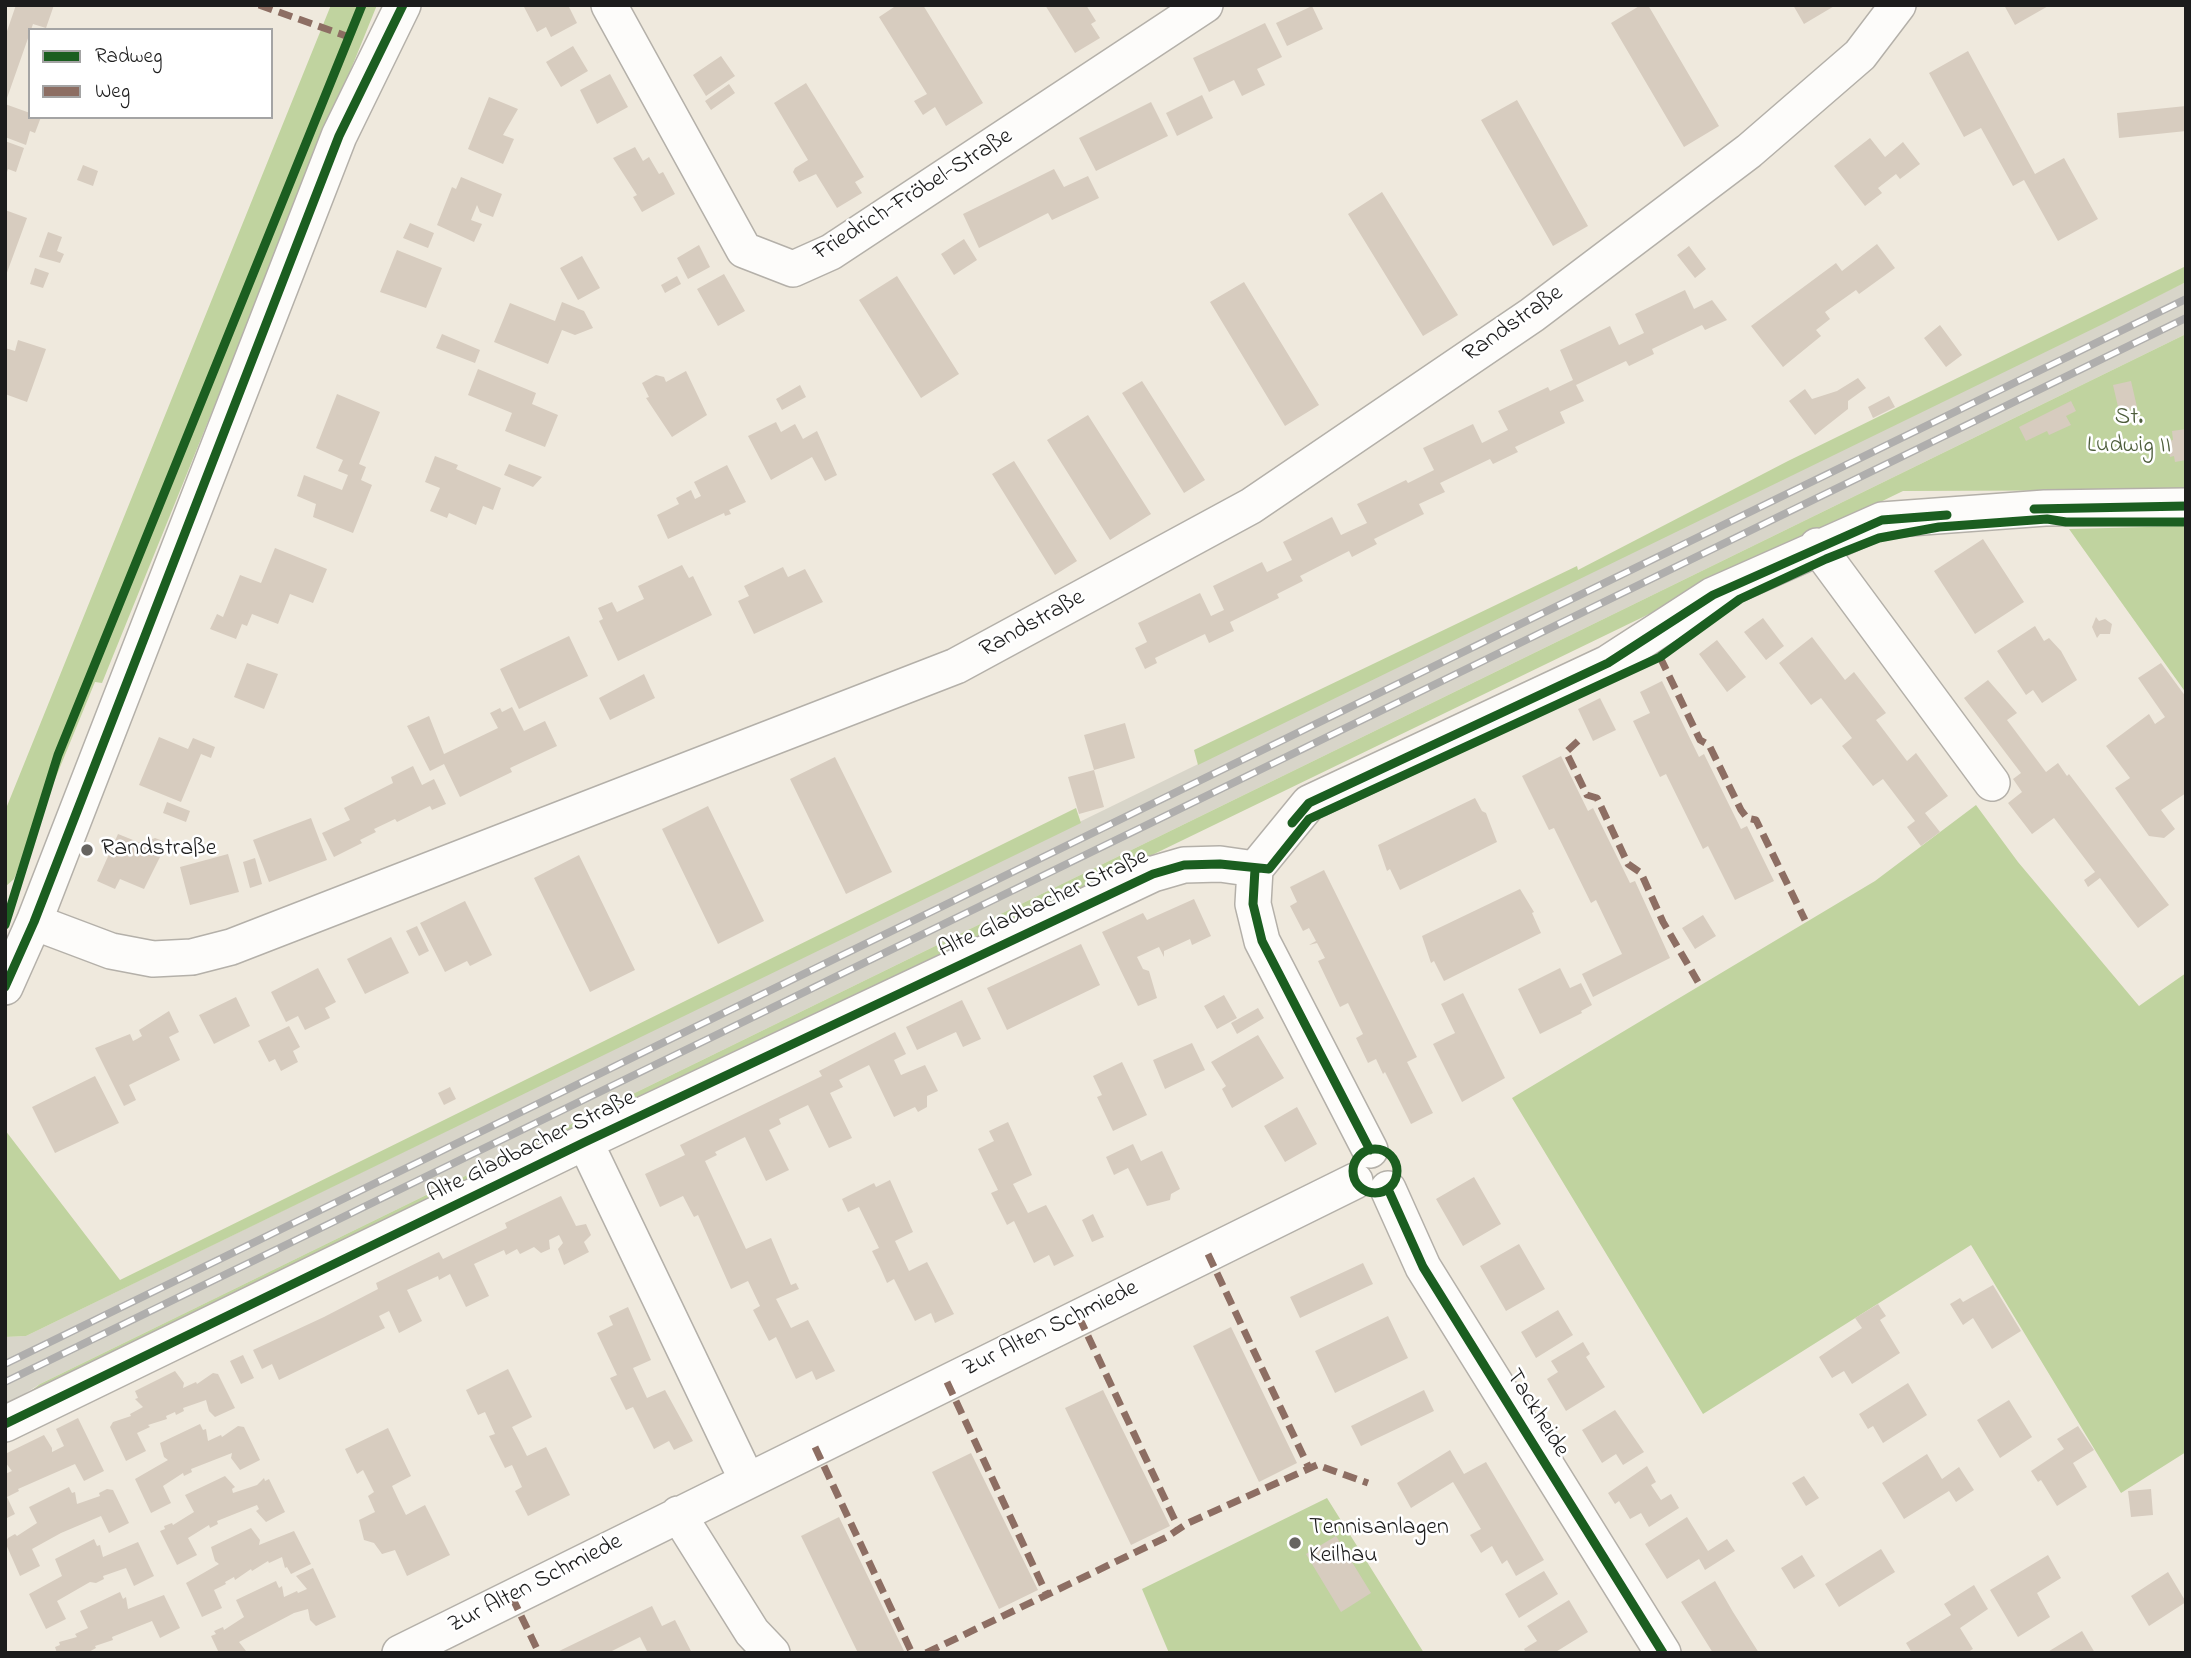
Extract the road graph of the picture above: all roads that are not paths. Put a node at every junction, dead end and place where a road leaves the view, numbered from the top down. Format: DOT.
graph roads {
  1 [pos="403,5"];
  2 [pos="609,5"];
  3 [pos="1205,5"];
  4 [pos="1898,5"];
  5 [pos="2186,506"];
  6 [pos="1817,547"];
  7 [pos="1992,783"];
  8 [pos="1255,869"];
  9 [pos="34,922"];
  10 [pos="5,987"];
  11 [pos="585,1142"];
  12 [pos="1371,1185"];
  13 [pos="5,1424"];
  14 [pos="747,1480"];
  15 [pos="678,1514"];
  16 [pos="400,1653"];
  17 [pos="772,1653"];
  18 [pos="1663,1653"];
  1 -- 9 [label="street"];
  2 -- 3 [label="street, Friedrich-Fröbel-Straße"];
  4 -- 9 [label="street, Randstraße"];
  5 -- 6 [label="street"];
  6 -- 7 [label="street"];
  6 -- 8 [label="street"];
  8 -- 11 [label="street, Alte Gladbacher Straße"];
  8 -- 12 [label="street"];
  9 -- 10 [label="street"];
  11 -- 13 [label="street, Alte Gladbacher Straße"];
  11 -- 14 [label="street"];
  12 -- 14 [label="street, Zur Alten Schmiede"];
  12 -- 18 [label="street, Tackheide"];
  14 -- 15 [label="street, Zur Alten Schmiede"];
  15 -- 16 [label="street, Zur Alten Schmiede"];
  15 -- 17 [label="street"];
}
